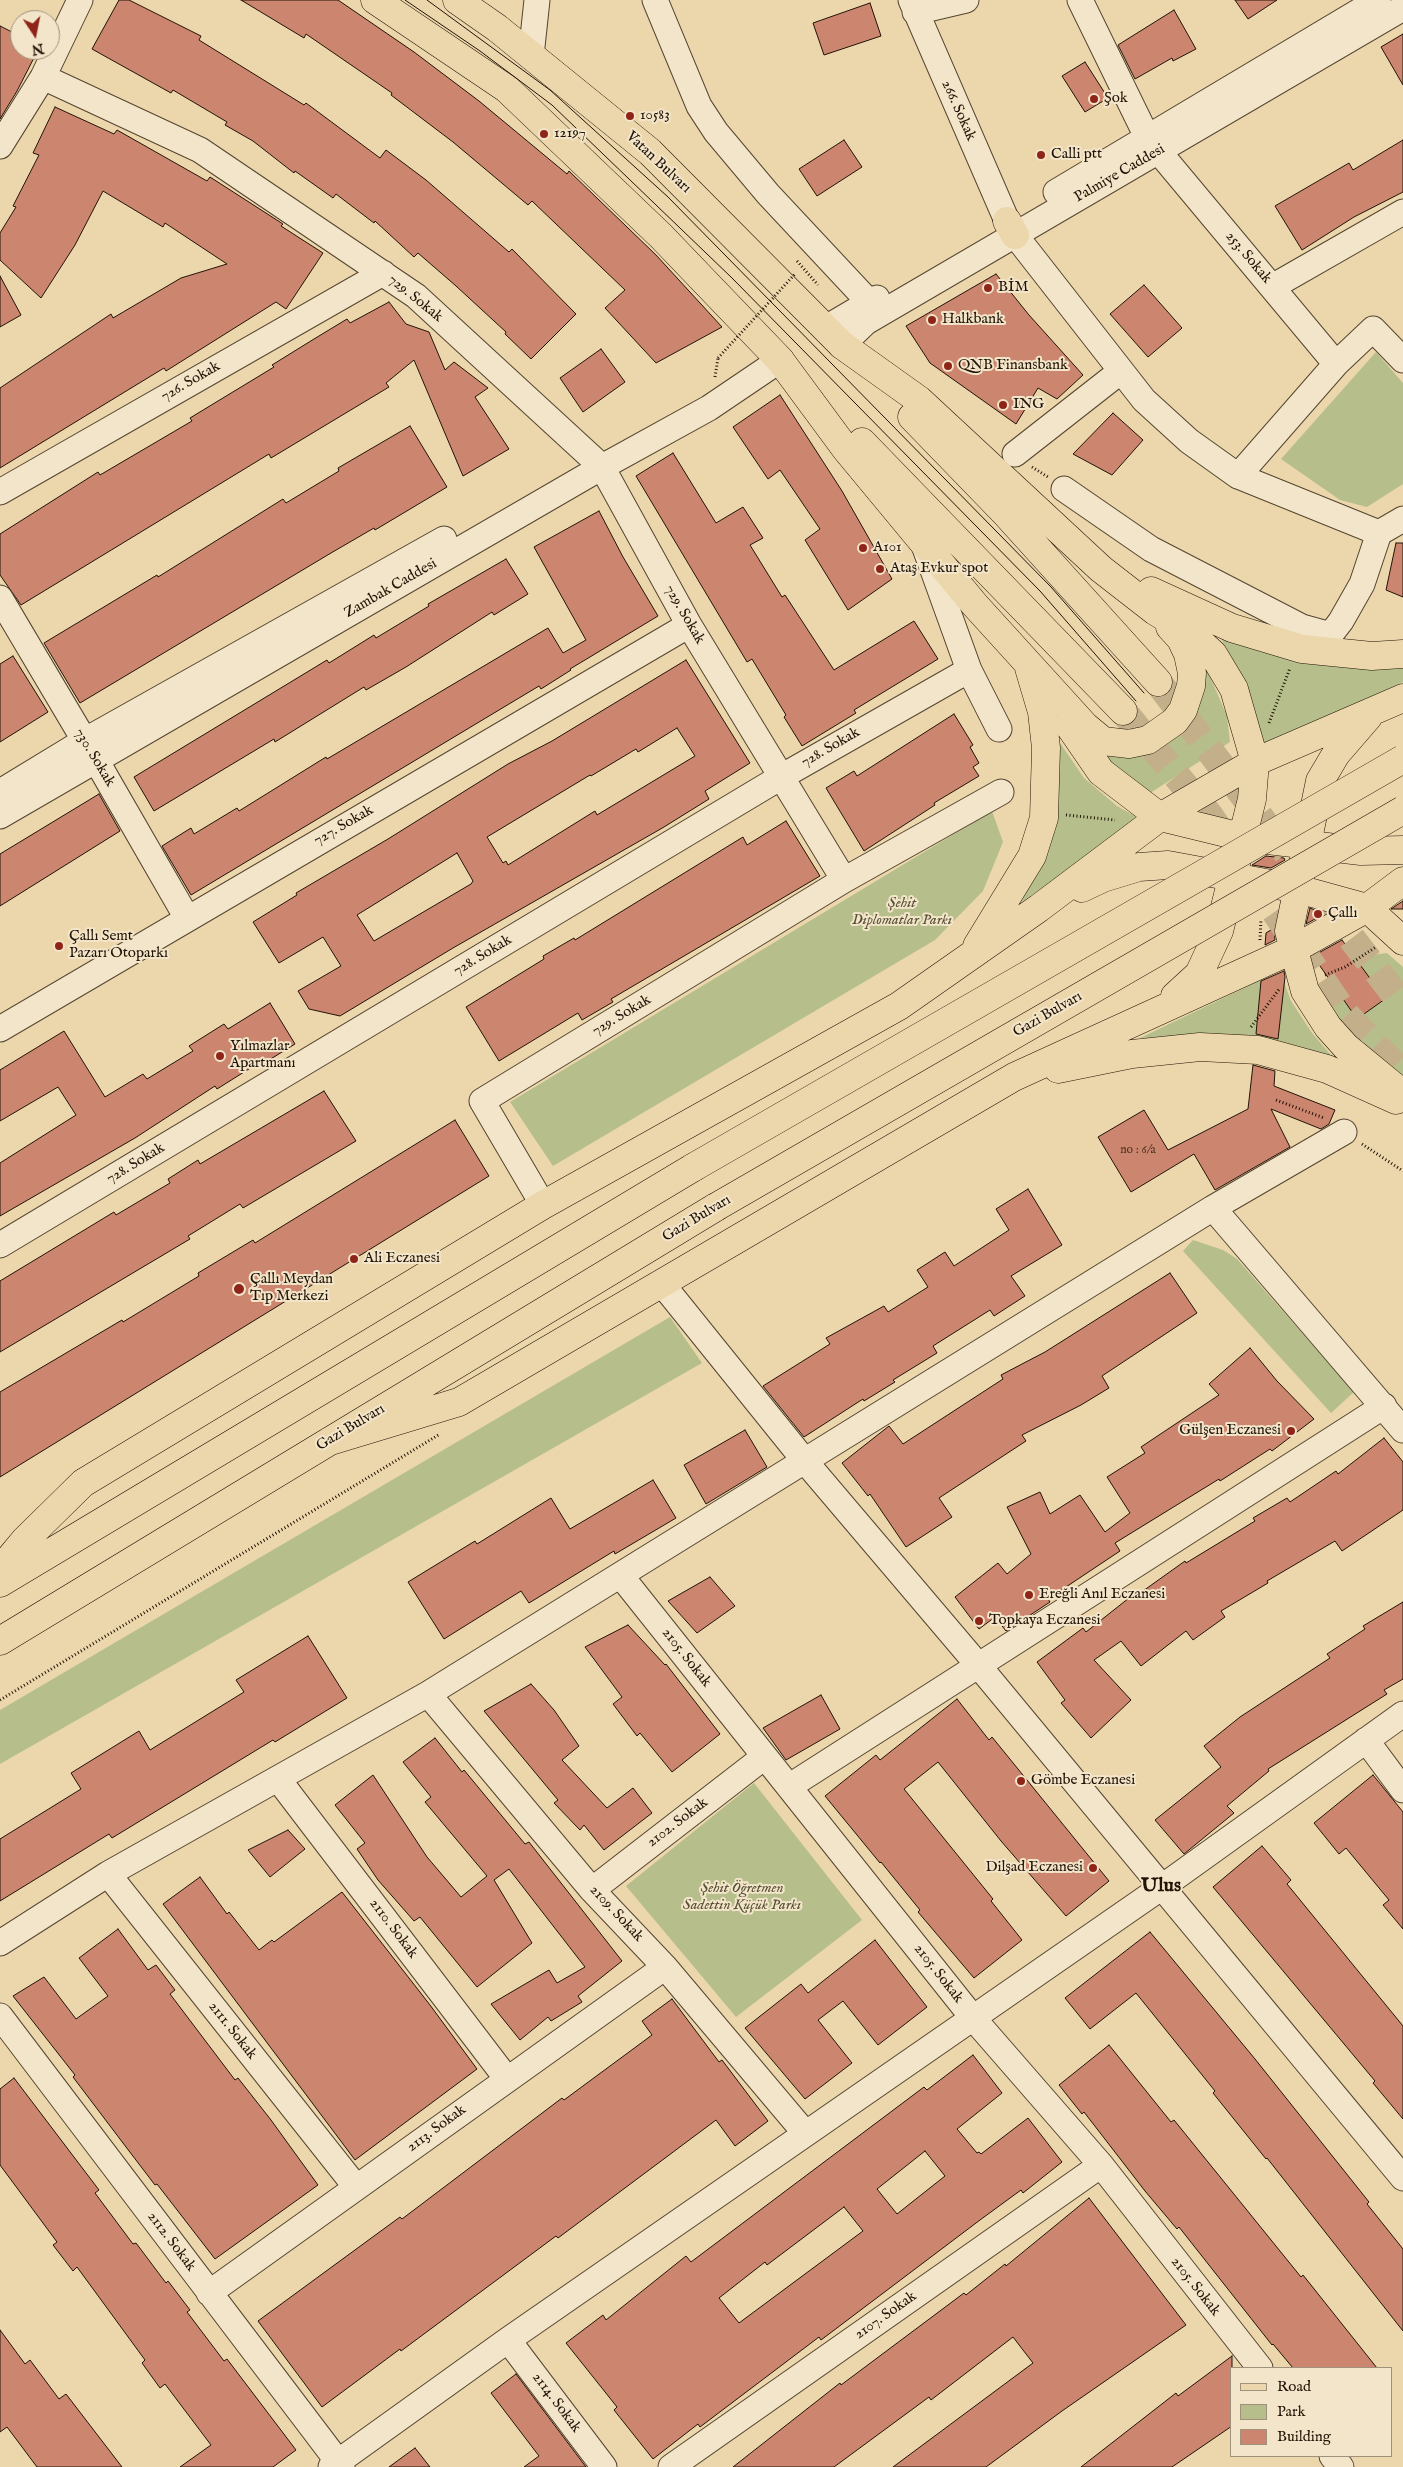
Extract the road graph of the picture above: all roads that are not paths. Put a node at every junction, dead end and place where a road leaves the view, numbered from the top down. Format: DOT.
graph roads {
  1 [pos="80,0"];
  2 [pos="376,0"];
  3 [pos="457,0"];
  4 [pos="537,0"];
  5 [pos="654,0"];
  6 [pos="966,0"];
  7 [pos="1080,0"];
  8 [pos="1378,0"];
  9 [pos="913,6"];
  10 [pos="1403,8"];
  11 [pos="1344,10"];
  12 [pos="532,56"];
  13 [pos="43,77"];
  14 [pos="1153,145"];
  15 [pos="0,146"];
  16 [pos="1403,212"];
  17 [pos="1011,228"];
  18 [pos="382,273"];
  19 [pos="1272,287"];
  20 [pos="870,302"];
  21 [pos="834,337"];
  22 [pos="1400,350"];
  23 [pos="774,352"];
  24 [pos="1336,364"];
  25 [pos="1121,370"];
  26 [pos="1015,454"];
  27 [pos="596,462"];
  28 [pos="1238,476"];
  29 [pos="1064,489"];
  30 [pos="0,492"];
  31 [pos="1403,519"];
  32 [pos="1379,532"];
  33 [pos="920,536"];
  34 [pos="1101,570"];
  35 [pos="0,598"];
  36 [pos="1155,611"];
  37 [pos="689,625"];
  38 [pos="1325,643"];
  39 [pos="1403,654"];
  40 [pos="1026,660"];
  41 [pos="969,670"];
  42 [pos="1158,682"];
  43 [pos="1403,698"];
  44 [pos="1123,711"];
  45 [pos="1374,711"];
  46 [pos="999,730"];
  47 [pos="90,751"];
  48 [pos="1403,759"];
  49 [pos="1255,762"];
  50 [pos="781,777"];
  51 [pos="0,792"];
  52 [pos="1001,792"];
  53 [pos="1403,810"];
  54 [pos="0,816"];
  55 [pos="1160,817"];
  56 [pos="1242,837"];
  57 [pos="1307,844"];
  58 [pos="1403,850"];
  59 [pos="1232,877"];
  60 [pos="844,880"];
  61 [pos="1403,881"];
  62 [pos="1298,889"];
  63 [pos="1039,908"];
  64 [pos="1367,908"];
  65 [pos="187,918"];
  66 [pos="1403,941"];
  67 [pos="1292,950"];
  68 [pos="968,959"];
  69 [pos="1161,1009"];
  70 [pos="0,1029"];
  71 [pos="1014,1078"];
  72 [pos="1403,1094"];
  73 [pos="1403,1104"];
  74 [pos="1344,1132"];
  75 [pos="543,1205"];
  76 [pos="1213,1208"];
  77 [pos="0,1245"];
  78 [pos="663,1285"];
  79 [pos="1384,1406"];
  80 [pos="1402,1426"];
  81 [pos="330,1441"];
  82 [pos="804,1460"];
  83 [pos="0,1570"];
  84 [pos="621,1576"];
  85 [pos="0,1583"];
  86 [pos="0,1641"];
  87 [pos="978,1665"];
  88 [pos="428,1694"];
  89 [pos="1403,1714"];
  90 [pos="1366,1740"];
  91 [pos="764,1757"];
  92 [pos="278,1779"];
  93 [pos="790,1786"];
  94 [pos="1403,1790"];
  95 [pos="108,1874"];
  96 [pos="1162,1887"];
  97 [pos="592,1890"];
  98 [pos="0,1943"];
  99 [pos="665,1967"];
  100 [pos="0,2016"];
  101 [pos="973,2018"];
  102 [pos="507,2079"];
  103 [pos="805,2133"];
  104 [pos="1100,2165"];
  105 [pos="1400,2169"];
  106 [pos="356,2187"];
  107 [pos="209,2293"];
  108 [pos="508,2340"];
  109 [pos="1259,2367"];
  110 [pos="1333,2457"];
  111 [pos="337,2465"];
  112 [pos="604,2467"];
  113 [pos="671,2467"];
  114 [pos="1341,2467"];
  1 -- 13 [label="street"];
  2 -- 23 [label="main road"];
  3 -- 12 [label="main road, Vatan Bulvarı"];
  4 -- 12 [label="street"];
  5 -- 20 [label="street"];
  6 -- 9 [label="street"];
  7 -- 14 [label="street, 253. Sokak"];
  8 -- 11 [label="street, Palmiye Caddesi"];
  9 -- 17 [label="street, 266. Sokak"];
  10 -- 14 [label="street, Palmiye Caddesi"];
  11 -- 14 [label="street, Palmiye Caddesi"];
  12 -- 21 [label="main road, Vatan Bulvarı"];
  13 -- 15 [label="street"];
  13 -- 18 [label="street, 729. Sokak"];
  14 -- 17 [label="street, Palmiye Caddesi"];
  14 -- 19 [label="street, 253. Sokak"];
  16 -- 19 [label="street"];
  17 -- 20 [label="street, Palmiye Caddesi"];
  17 -- 21 [label="street, Palmiye Caddesi"];
  17 -- 25 [label="street, 266. Sokak"];
  18 -- 27 [label="street, 729. Sokak"];
  18 -- 30 [label="street, 726. Sokak"];
  19 -- 24 [label="street, 253. Sokak"];
  20 -- 21 [label="street, Palmiye Caddesi"];
  21 -- 34 [label="main road"];
  21 -- 42 [label="main road"];
  22 -- 24 [label="street"];
  23 -- 27 [label="street, Zambak Caddesi"];
  23 -- 33 [label="main road"];
  23 -- 44 [label="main road"];
  24 -- 28 [label="street"];
  25 -- 26 [label="street"];
  25 -- 28 [label="street, 266. Sokak"];
  27 -- 37 [label="street, 729. Sokak"];
  27 -- 47 [label="street, Zambak Caddesi"];
  28 -- 32 [label="street, 266. Sokak"];
  29 -- 38 [label="street"];
  31 -- 32 [label="street"];
  32 -- 38 [label="street"];
  33 -- 40 [label="main road"];
  33 -- 41 [label="street"];
  34 -- 36 [label="main road"];
  34 -- 38 [label="main road"];
  35 -- 47 [label="street, 730. Sokak"];
  36 -- 40 [label="main road"];
  36 -- 49 [label="main road"];
  37 -- 50 [label="street, 729. Sokak"];
  37 -- 65 [label="street, 727. Sokak"];
  38 -- 39 [label="main road"];
  40 -- 55 [label="main road"];
  40 -- 68 [label="main road"];
  41 -- 46 [label="street"];
  41 -- 50 [label="street, 728. Sokak"];
  43 -- 45 [label="main road"];
  45 -- 49 [label="main road"];
  45 -- 57 [label="main road"];
  47 -- 51 [label="street, Zambak Caddesi"];
  47 -- 54 [label="street, Zambak Caddesi"];
  47 -- 65 [label="street, 730. Sokak"];
  48 -- 85 [label="main road, bridge"];
  49 -- 55 [label="main road"];
  49 -- 56 [label="main road"];
  50 -- 60 [label="street, 729. Sokak"];
  50 -- 77 [label="street, 728. Sokak"];
  52 -- 60 [label="street"];
  53 -- 81 [label="main road, Gazi Bulvarı, bridge"];
  55 -- 56 [label="main road"];
  55 -- 63 [label="main road"];
  56 -- 57 [label="main road"];
  56 -- 59 [label="main road"];
  57 -- 58 [label="main road"];
  57 -- 62 [label="main road"];
  59 -- 62 [label="main road"];
  59 -- 63 [label="main road"];
  59 -- 69 [label="main road"];
  60 -- 75 [label="street, 729. Sokak"];
  61 -- 64 [label="main road"];
  62 -- 64 [label="main road"];
  62 -- 67 [label="main road"];
  63 -- 68 [label="main road"];
  64 -- 66 [label="main road"];
  64 -- 67 [label="main road"];
  65 -- 70 [label="street, 727. Sokak"];
  67 -- 69 [label="main road"];
  67 -- 72 [label="main road"];
  68 -- 75 [label="main road"];
  69 -- 71 [label="main road"];
  71 -- 73 [label="main road"];
  71 -- 78 [label="main road"];
  74 -- 76 [label="street"];
  75 -- 83 [label="main road"];
  76 -- 79 [label="street"];
  76 -- 82 [label="street"];
  78 -- 81 [label="main road"];
  78 -- 82 [label="street"];
  79 -- 80 [label="street"];
  79 -- 87 [label="street"];
  81 -- 86 [label="main road, Gazi Bulvarı"];
  82 -- 84 [label="street"];
  82 -- 87 [label="street"];
  84 -- 88 [label="street"];
  84 -- 91 [label="street, 2105. Sokak"];
  87 -- 93 [label="street"];
  87 -- 96 [label="street"];
  88 -- 92 [label="street"];
  88 -- 97 [label="street, 2109. Sokak"];
  89 -- 90 [label="street"];
  90 -- 94 [label="street"];
  90 -- 96 [label="street"];
  91 -- 93 [label="street, 2105. Sokak"];
  91 -- 97 [label="street, 2102. Sokak"];
  92 -- 95 [label="street"];
  92 -- 102 [label="street, 2110. Sokak"];
  93 -- 101 [label="street, 2105. Sokak"];
  95 -- 98 [label="street"];
  95 -- 106 [label="street, 2111. Sokak"];
  96 -- 101 [label="street"];
  96 -- 105 [label="street"];
  97 -- 99 [label="street, 2109. Sokak"];
  99 -- 102 [label="street, 2113. Sokak"];
  99 -- 103 [label="street, 2109. Sokak"];
  100 -- 107 [label="street, 2112. Sokak"];
  101 -- 103 [label="street"];
  101 -- 104 [label="street, 2105. Sokak"];
  102 -- 106 [label="street, 2113. Sokak"];
  103 -- 108 [label="street"];
  104 -- 109 [label="street, 2105. Sokak"];
  104 -- 113 [label="street, 2107. Sokak"];
  106 -- 107 [label="street, 2113. Sokak"];
  107 -- 111 [label="street, 2112. Sokak"];
  108 -- 111 [label="street"];
  108 -- 112 [label="street, 2114. Sokak"];
  110 -- 114 [label="street"];
}
